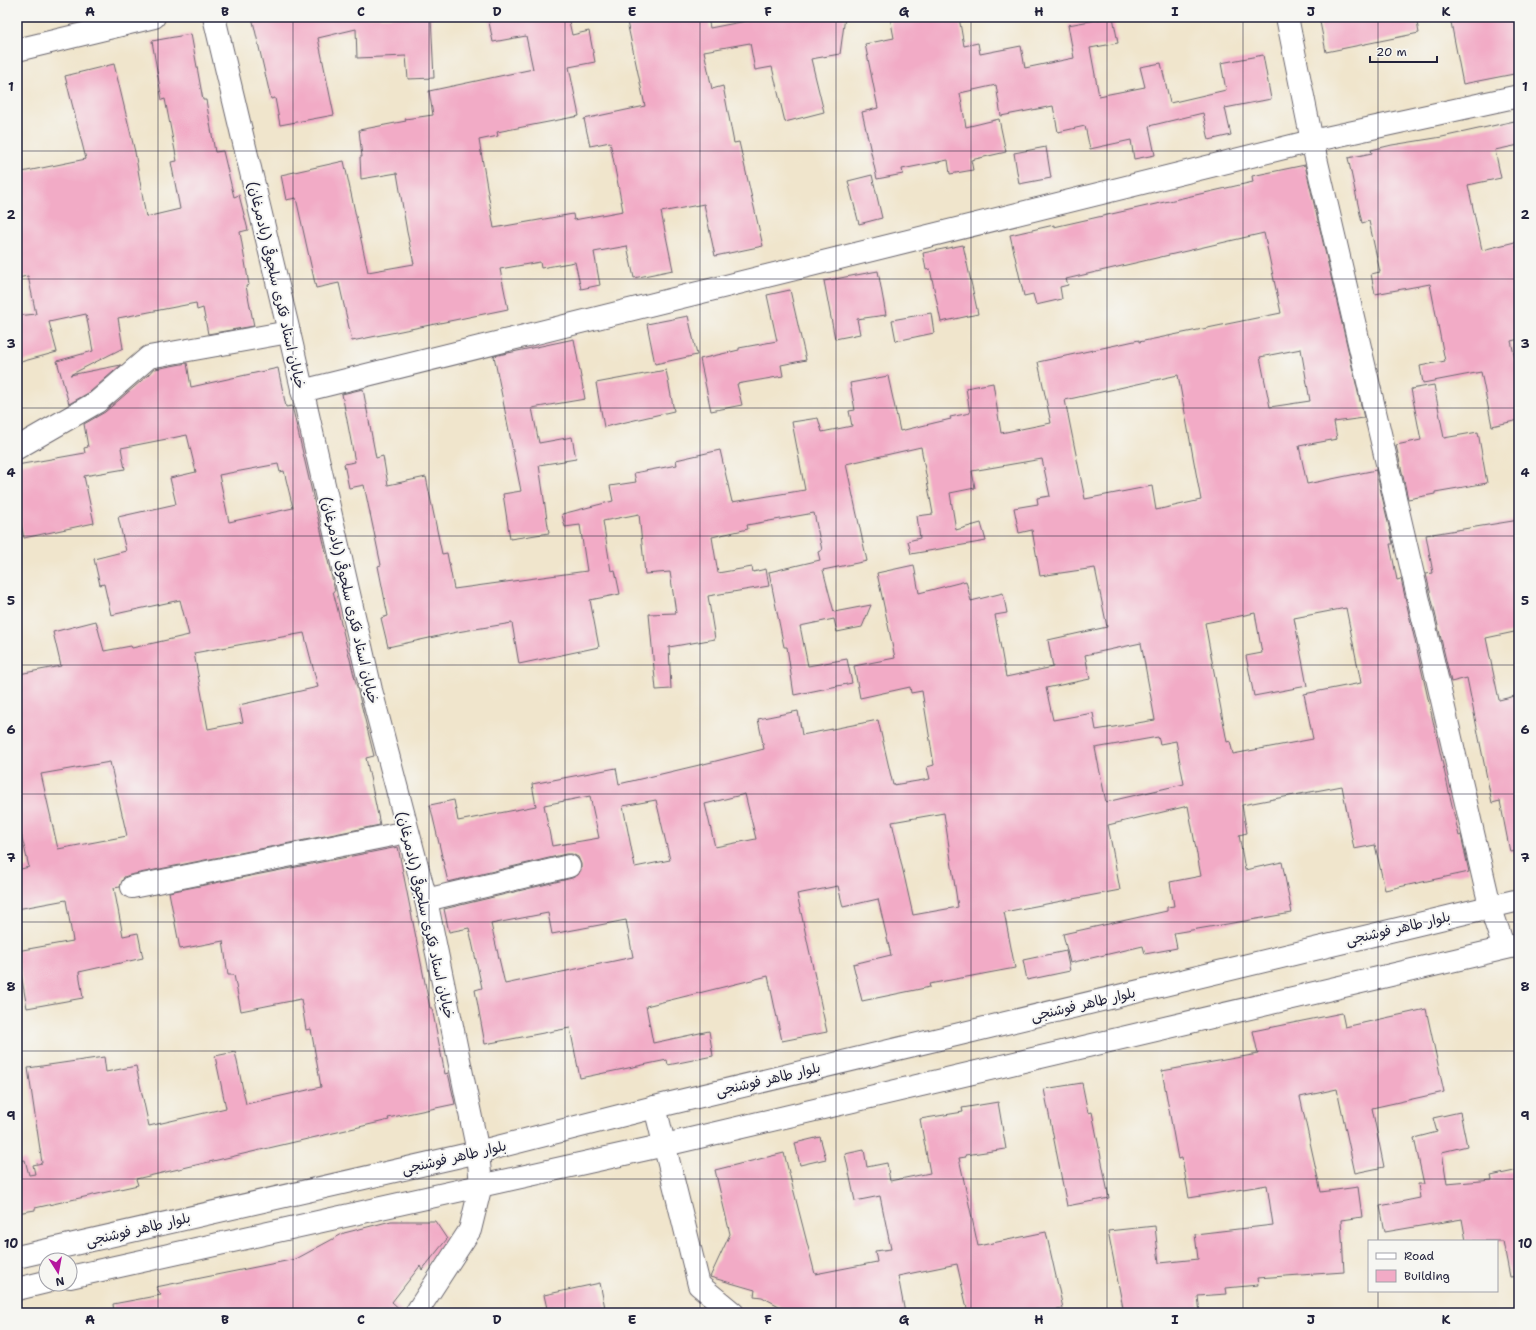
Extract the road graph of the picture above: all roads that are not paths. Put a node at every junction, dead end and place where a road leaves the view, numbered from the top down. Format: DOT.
graph roads {
  1 [pos="154,17"];
  2 [pos="214,17"];
  3 [pos="1288,17"];
  4 [pos="17,50"];
  5 [pos="1519,96"];
  6 [pos="1312,141"];
  7 [pos="289,332"];
  8 [pos="302,391"];
  9 [pos="17,448"];
  10 [pos="407,832"];
  11 [pos="568,866"];
  12 [pos="132,887"];
  13 [pos="426,900"];
  14 [pos="1519,900"];
  15 [pos="1490,906"];
  16 [pos="1511,946"];
  17 [pos="656,1107"];
  18 [pos="665,1145"];
  19 [pos="478,1152"];
  20 [pos="481,1185"];
  21 [pos="17,1256"];
  22 [pos="78,1275"];
  23 [pos="38,1284"];
  24 [pos="17,1289"];
  25 [pos="416,1313"];
  26 [pos="732,1313"];
  1 -- 4 [label="street"];
  2 -- 7 [label="street, خیابان استاد فکری سلجوقی (بادمرغان)"];
  3 -- 6 [label="street"];
  5 -- 6 [label="street"];
  6 -- 8 [label="street"];
  6 -- 15 [label="street"];
  7 -- 8 [label="street, خیابان استاد فکری سلجوقی (بادمرغان)"];
  7 -- 9 [label="street"];
  8 -- 10 [label="street, خیابان استاد فکری سلجوقی (بادمرغان)"];
  10 -- 12 [label="street"];
  10 -- 13 [label="street, خیابان استاد فکری سلجوقی (بادمرغان)"];
  11 -- 13 [label="street"];
  13 -- 19 [label="street, خیابان استاد فکری سلجوقی (بادمرغان)"];
  14 -- 15 [label="street, بلوار طاهر فوشنجی"];
  15 -- 16 [label="street"];
  15 -- 17 [label="street, بلوار طاهر فوشنجی"];
  16 -- 18 [label="street"];
  17 -- 18 [label="street"];
  17 -- 19 [label="street, بلوار طاهر فوشنجی"];
  18 -- 20 [label="street"];
  18 -- 26 [label="street"];
  19 -- 20 [label="street, خیابان استاد فکری سلجوقی (بادمرغان)"];
  19 -- 21 [label="street, بلوار طاهر فوشنجی"];
  20 -- 22 [label="street"];
  20 -- 25 [label="street, خیابان استاد فکری سلجوقی (بادمرغان)"];
  23 -- 24 [label="street"];
}
